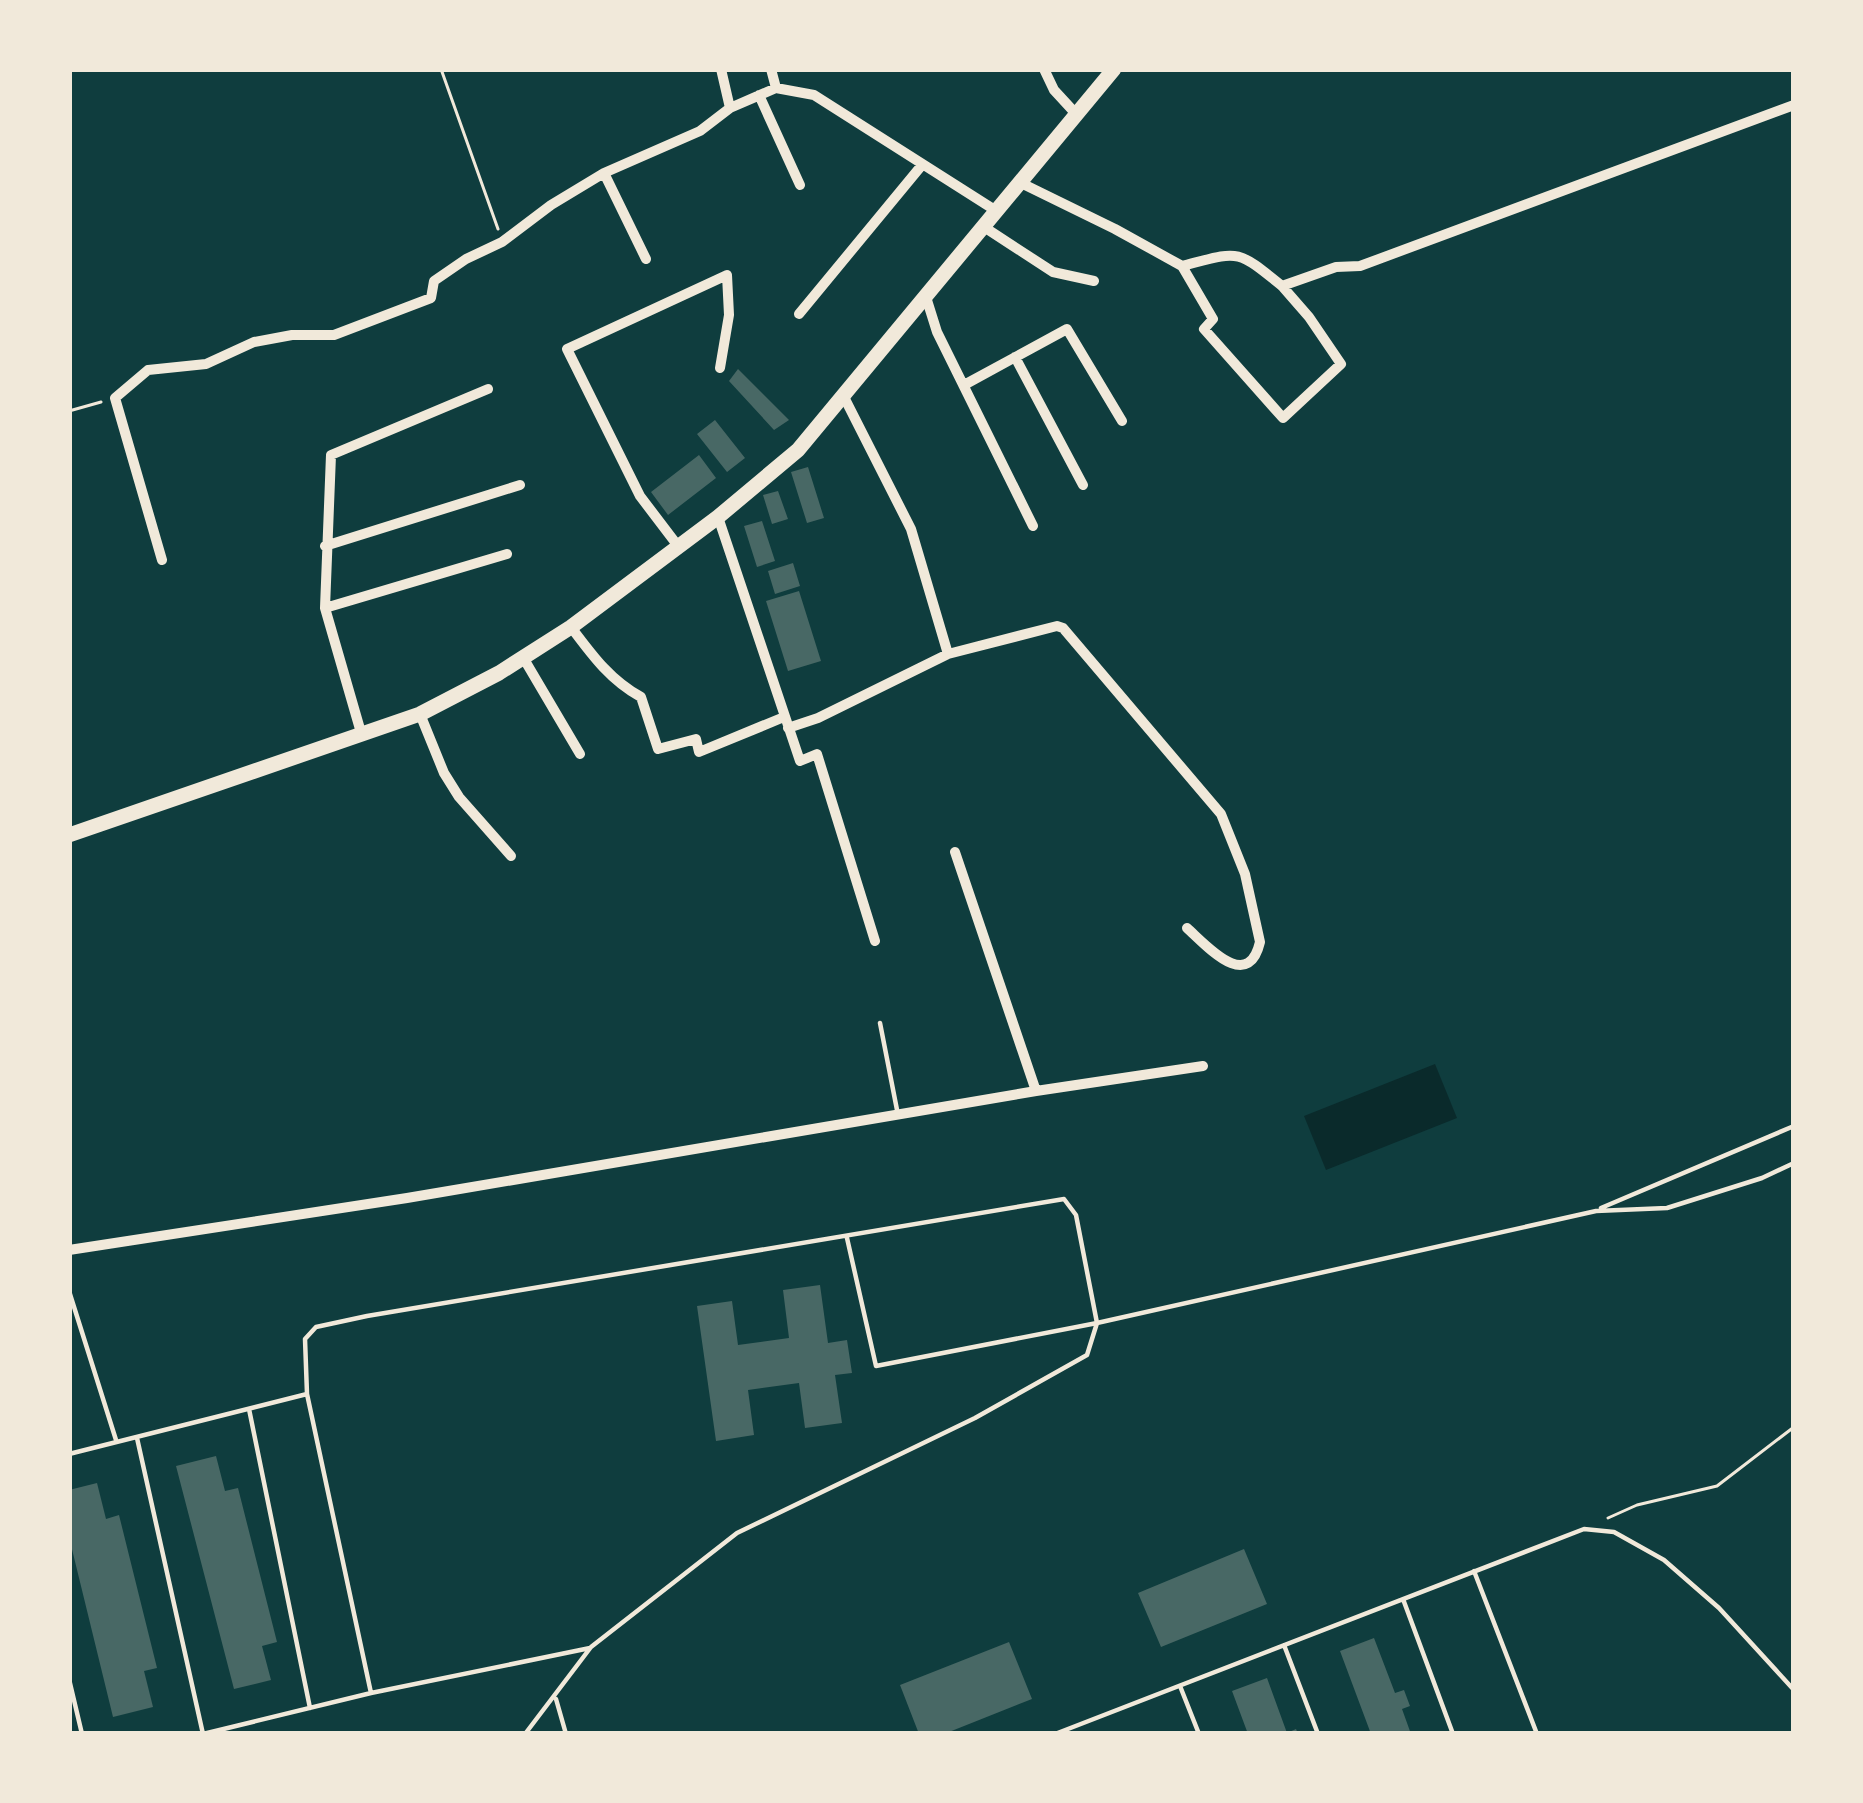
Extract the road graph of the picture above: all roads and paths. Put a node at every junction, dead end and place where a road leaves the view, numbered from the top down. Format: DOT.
graph roads {
  1 [pos="441,69"];
  2 [pos="721,69"];
  3 [pos="771,69"];
  4 [pos="1044,69"];
  5 [pos="1114,69"];
  6 [pos="776,88"];
  7 [pos="759,95"];
  8 [pos="1794,106"];
  9 [pos="730,108"];
  10 [pos="1076,115"];
  11 [pos="922,165"];
  12 [pos="604,173"];
  13 [pos="1021,183"];
  14 [pos="800,184"];
  15 [pos="998,212"];
  16 [pos="984,227"];
  17 [pos="502,242"];
  18 [pos="646,259"];
  19 [pos="1182,266"];
  20 [pos="1094,281"];
  21 [pos="1282,286"];
  22 [pos="926,297"];
  23 [pos="799,314"];
  24 [pos="1016,357"];
  25 [pos="720,368"];
  26 [pos="964,385"];
  27 [pos="488,389"];
  28 [pos="844,397"];
  29 [pos="115,398"];
  30 [pos="69,412"];
  31 [pos="1122,421"];
  32 [pos="520,485"];
  33 [pos="1083,485"];
  34 [pos="718,517"];
  35 [pos="1033,526"];
  36 [pos="326,546"];
  37 [pos="678,546"];
  38 [pos="506,554"];
  39 [pos="162,560"];
  40 [pos="325,608"];
  41 [pos="572,627"];
  42 [pos="948,654"];
  43 [pos="524,659"];
  44 [pos="420,714"];
  45 [pos="786,722"];
  46 [pos="362,736"];
  47 [pos="580,754"];
  48 [pos="69,835"];
  49 [pos="955,852"];
  50 [pos="511,856"];
  51 [pos="1187,928"];
  52 [pos="875,941"];
  53 [pos="880,1023"];
  54 [pos="1203,1066"];
  55 [pos="1036,1091"];
  56 [pos="898,1115"];
  57 [pos="1794,1126"];
  58 [pos="1794,1163"];
  59 [pos="1596,1211"];
  60 [pos="846,1237"];
  61 [pos="69,1250"];
  62 [pos="69,1291"];
  63 [pos="1097,1323"];
  64 [pos="307,1394"];
  65 [pos="249,1409"];
  66 [pos="1794,1427"];
  67 [pos="137,1438"];
  68 [pos="117,1442"];
  69 [pos="69,1454"];
  70 [pos="1584,1529"];
  71 [pos="1474,1571"];
  72 [pos="1403,1599"];
  73 [pos="1284,1645"];
  74 [pos="591,1647"];
  75 [pos="69,1678"];
  76 [pos="1180,1686"];
  77 [pos="1794,1690"];
  78 [pos="371,1693"];
  79 [pos="555,1696"];
  80 [pos="310,1708"];
  81 [pos="82,1734"];
  82 [pos="203,1734"];
  83 [pos="525,1734"];
  84 [pos="566,1734"];
  85 [pos="1055,1734"];
  86 [pos="1199,1734"];
  87 [pos="1318,1734"];
  88 [pos="1453,1734"];
  89 [pos="1537,1734"];
  1 -- 17 [label="path"];
  2 -- 9 [label="street"];
  3 -- 6 [label="street"];
  4 -- 10 [label="street"];
  5 -- 10 [label="main road"];
  6 -- 7 [label="street"];
  6 -- 11 [label="street"];
  7 -- 9 [label="street"];
  7 -- 14 [label="street"];
  8 -- 21 [label="street"];
  9 -- 12 [label="street"];
  10 -- 13 [label="main road"];
  11 -- 15 [label="street"];
  11 -- 23 [label="street"];
  12 -- 17 [label="street"];
  12 -- 18 [label="street"];
  13 -- 15 [label="main road"];
  13 -- 19 [label="street"];
  15 -- 16 [label="main road"];
  16 -- 20 [label="street"];
  16 -- 22 [label="main road"];
  17 -- 29 [label="street"];
  19 -- 21 [label="street"];
  19 -- 21 [label="street"];
  22 -- 26 [label="street"];
  22 -- 28 [label="main road"];
  24 -- 26 [label="street"];
  24 -- 31 [label="street"];
  24 -- 33 [label="street"];
  25 -- 37 [label="street"];
  26 -- 35 [label="street"];
  27 -- 36 [label="street"];
  28 -- 34 [label="main road"];
  28 -- 42 [label="street"];
  29 -- 30 [label="path"];
  29 -- 39 [label="street"];
  32 -- 36 [label="street"];
  34 -- 37 [label="main road"];
  34 -- 45 [label="street"];
  36 -- 40 [label="street"];
  37 -- 41 [label="main road"];
  38 -- 40 [label="street"];
  40 -- 46 [label="street"];
  41 -- 43 [label="main road"];
  41 -- 45 [label="street"];
  42 -- 45 [label="street"];
  42 -- 51 [label="street"];
  43 -- 44 [label="main road"];
  43 -- 47 [label="street"];
  44 -- 46 [label="main road"];
  44 -- 50 [label="street"];
  45 -- 52 [label="street"];
  46 -- 48 [label="main road"];
  49 -- 55 [label="street"];
  53 -- 56 [label="lane"];
  54 -- 55 [label="street"];
  55 -- 56 [label="street"];
  56 -- 61 [label="street"];
  57 -- 59 [label="lane"];
  58 -- 59 [label="lane"];
  59 -- 63 [label="lane"];
  60 -- 63 [label="lane"];
  60 -- 63 [label="lane"];
  60 -- 64 [label="lane"];
  62 -- 68 [label="lane"];
  63 -- 74 [label="lane"];
  64 -- 65 [label="lane"];
  64 -- 78 [label="lane"];
  65 -- 67 [label="lane"];
  65 -- 80 [label="lane"];
  66 -- 70 [label="path"];
  67 -- 68 [label="lane"];
  67 -- 82 [label="lane"];
  68 -- 69 [label="lane"];
  70 -- 71 [label="lane"];
  70 -- 77 [label="lane"];
  71 -- 72 [label="lane"];
  71 -- 89 [label="lane"];
  72 -- 73 [label="lane"];
  72 -- 88 [label="lane"];
  73 -- 76 [label="lane"];
  73 -- 87 [label="lane"];
  74 -- 78 [label="lane"];
  74 -- 79 [label="lane"];
  75 -- 81 [label="lane"];
  76 -- 85 [label="lane"];
  76 -- 86 [label="lane"];
  78 -- 80 [label="lane"];
  79 -- 83 [label="lane"];
  79 -- 84 [label="lane"];
  80 -- 82 [label="lane"];
}
